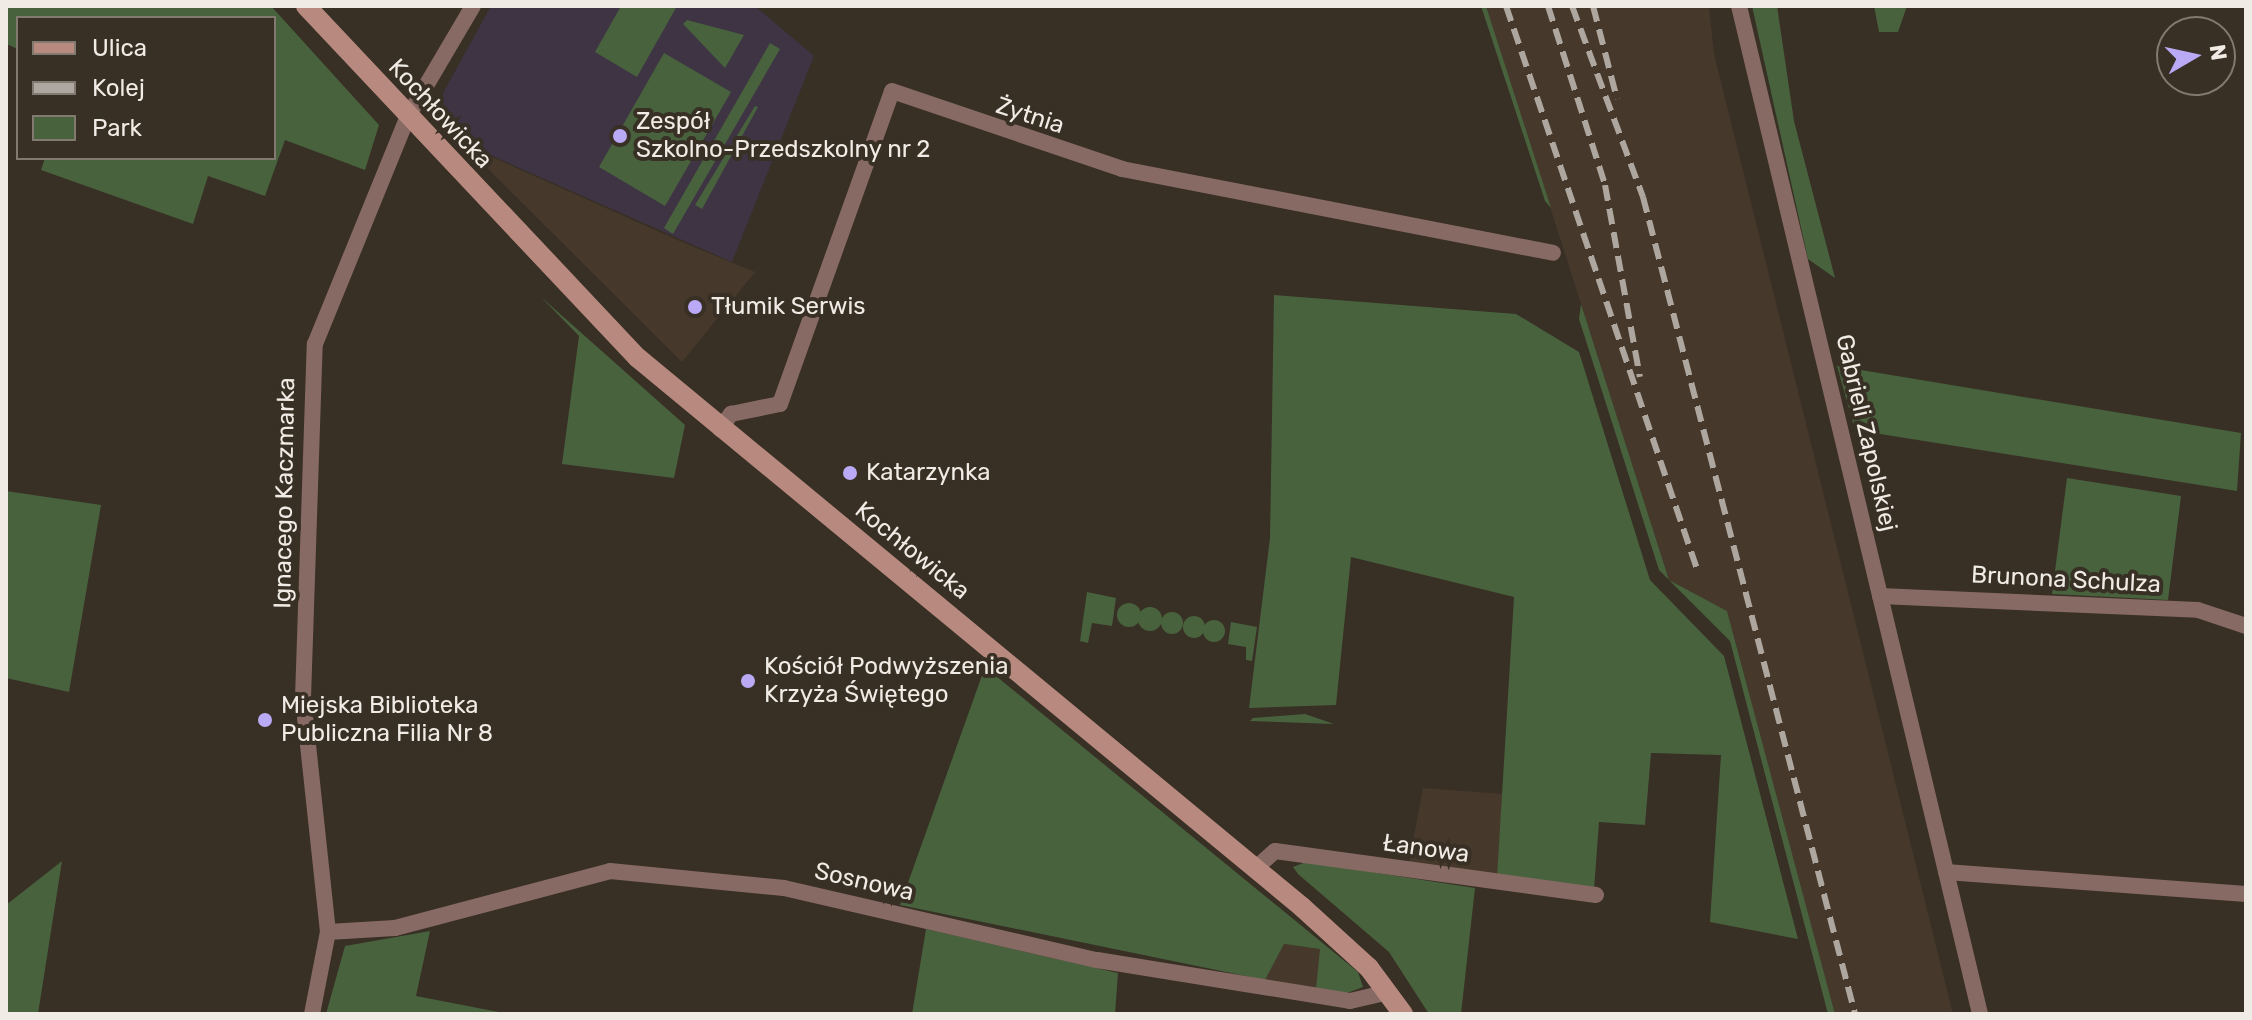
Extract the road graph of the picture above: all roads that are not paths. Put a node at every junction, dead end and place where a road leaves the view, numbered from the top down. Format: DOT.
graph roads {
  1 [pos="306,6"];
  2 [pos="473,6"];
  3 [pos="1739,6"];
  4 [pos="407,118"];
  5 [pos="1553,253"];
  6 [pos="720,429"];
  7 [pos="1880,596"];
  8 [pos="2246,626"];
  9 [pos="1256,868"];
  10 [pos="1946,872"];
  11 [pos="2246,894"];
  12 [pos="1596,895"];
  13 [pos="328,932"];
  14 [pos="1388,992"];
  15 [pos="312,1014"];
  16 [pos="1403,1014"];
  17 [pos="1980,1014"];
  1 -- 4 [label="street, Kochłowicka"];
  2 -- 4 [label="street, Ignacego Kaczmarka"];
  3 -- 7 [label="street, Gabrieli Zapolskiej"];
  4 -- 6 [label="street, Kochłowicka"];
  4 -- 13 [label="street, Ignacego Kaczmarka"];
  5 -- 6 [label="street, Żytnia"];
  6 -- 9 [label="street, Kochłowicka"];
  7 -- 8 [label="street, Brunona Schulza"];
  7 -- 10 [label="street, Gabrieli Zapolskiej"];
  9 -- 12 [label="street, Łanowa"];
  9 -- 14 [label="street, Kochłowicka"];
  10 -- 11 [label="street"];
  10 -- 17 [label="street, Gabrieli Zapolskiej"];
  13 -- 14 [label="street, Sosnowa"];
  13 -- 15 [label="street, Ignacego Kaczmarka"];
  14 -- 16 [label="street, Kochłowicka"];
}
